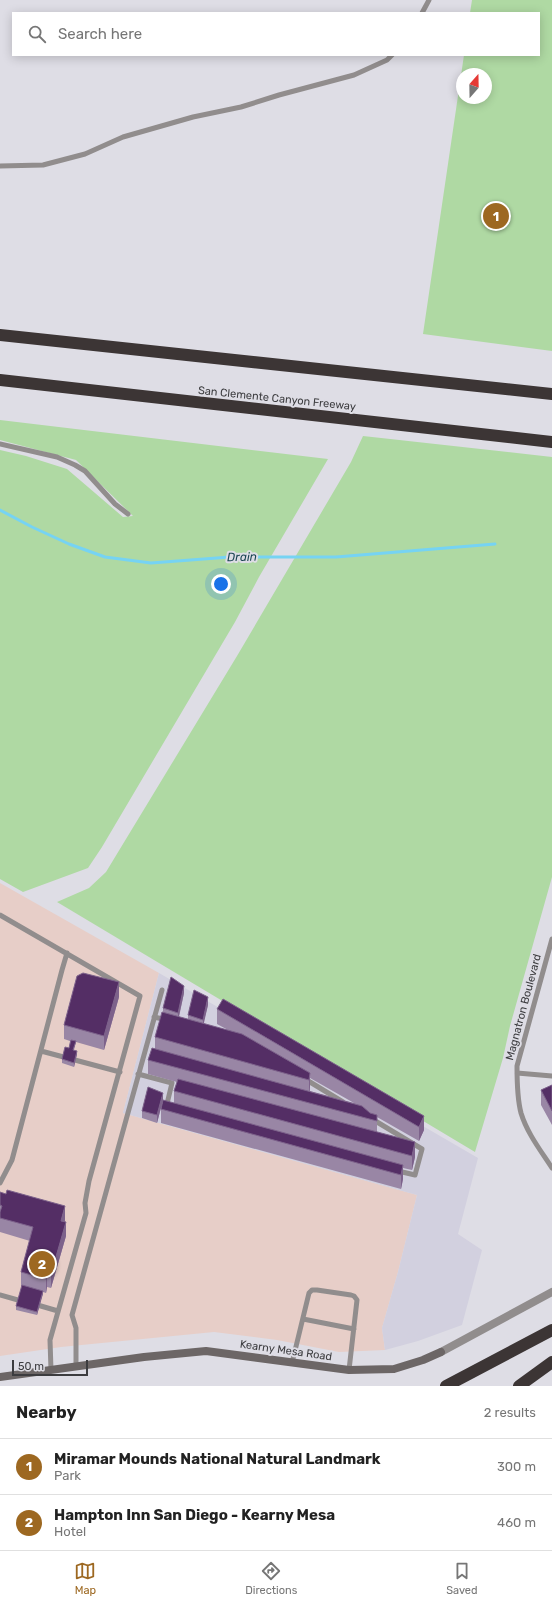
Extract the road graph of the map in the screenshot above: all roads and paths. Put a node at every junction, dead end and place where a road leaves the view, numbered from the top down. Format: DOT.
graph roads {
  1 [pos="429,0"];
  2 [pos="423,12"];
  3 [pos="391,56"];
  4 [pos="0,166"];
  5 [pos="0,335"];
  6 [pos="0,380"];
  7 [pos="552,394"];
  8 [pos="552,442"];
  9 [pos="0,444"];
  10 [pos="128,514"];
  11 [pos="0,915"];
  12 [pos="552,939"];
  13 [pos="67,954"];
  14 [pos="162,990"];
  15 [pos="154,1017"];
  16 [pos="169,1021"];
  17 [pos="41,1051"];
  18 [pos="144,1053"];
  19 [pos="152,1055"];
  20 [pos="120,1072"];
  21 [pos="517,1073"];
  22 [pos="138,1074"];
  23 [pos="297,1074"];
  24 [pos="552,1076"];
  25 [pos="172,1083"];
  26 [pos="179,1085"];
  27 [pos="334,1104"];
  28 [pos="173,1111"];
  29 [pos="364,1114"];
  30 [pos="406,1147"];
  31 [pos="421,1151"];
  32 [pos="552,1168"];
  33 [pos="392,1169"];
  34 [pos="0,1183"];
  35 [pos="552,1292"];
  36 [pos="0,1295"];
  37 [pos="58,1311"];
  38 [pos="303,1319"];
  39 [pos="354,1329"];
  40 [pos="552,1330"];
  41 [pos="552,1362"];
  42 [pos="292,1363"];
  43 [pos="76,1366"];
  44 [pos="51,1370"];
  45 [pos="349,1370"];
  46 [pos="0,1377"];
  47 [pos="446,1386"];
  48 [pos="519,1386"];
  1 -- 2 [label="lane"];
  3 -- 4 [label="lane"];
  5 -- 7 [label="highway"];
  6 -- 8 [label="highway, San Clemente Canyon Freeway"];
  9 -- 10 [label="lane"];
  11 -- 13 [label="lane"];
  12 -- 21 [label="lane, Magnatron Boulevard"];
  13 -- 17 [label="lane"];
  13 -- 20 [label="lane"];
  14 -- 15 [label="lane"];
  15 -- 16 [label="lane"];
  15 -- 18 [label="lane"];
  17 -- 20 [label="lane"];
  17 -- 34 [label="lane"];
  18 -- 19 [label="lane"];
  18 -- 22 [label="lane"];
  20 -- 37 [label="lane"];
  21 -- 24 [label="lane"];
  21 -- 32 [label="lane, Magnatron Boulevard"];
  22 -- 25 [label="lane"];
  22 -- 43 [label="lane"];
  23 -- 27 [label="lane"];
  25 -- 26 [label="lane"];
  25 -- 28 [label="lane"];
  29 -- 31 [label="lane"];
  30 -- 31 [label="lane"];
  31 -- 33 [label="lane"];
  35 -- 45 [label="street, Kearny Mesa Road"];
  36 -- 37 [label="lane"];
  37 -- 44 [label="lane"];
  38 -- 39 [label="lane"];
  38 -- 39 [label="lane"];
  38 -- 42 [label="lane"];
  39 -- 45 [label="lane"];
  40 -- 47 [label="highway"];
  41 -- 48 [label="highway"];
  42 -- 43 [label="street, Kearny Mesa Road"];
  42 -- 45 [label="street, Kearny Mesa Road"];
  43 -- 44 [label="street, Kearny Mesa Road"];
  44 -- 46 [label="street, Kearny Mesa Road"];
}
